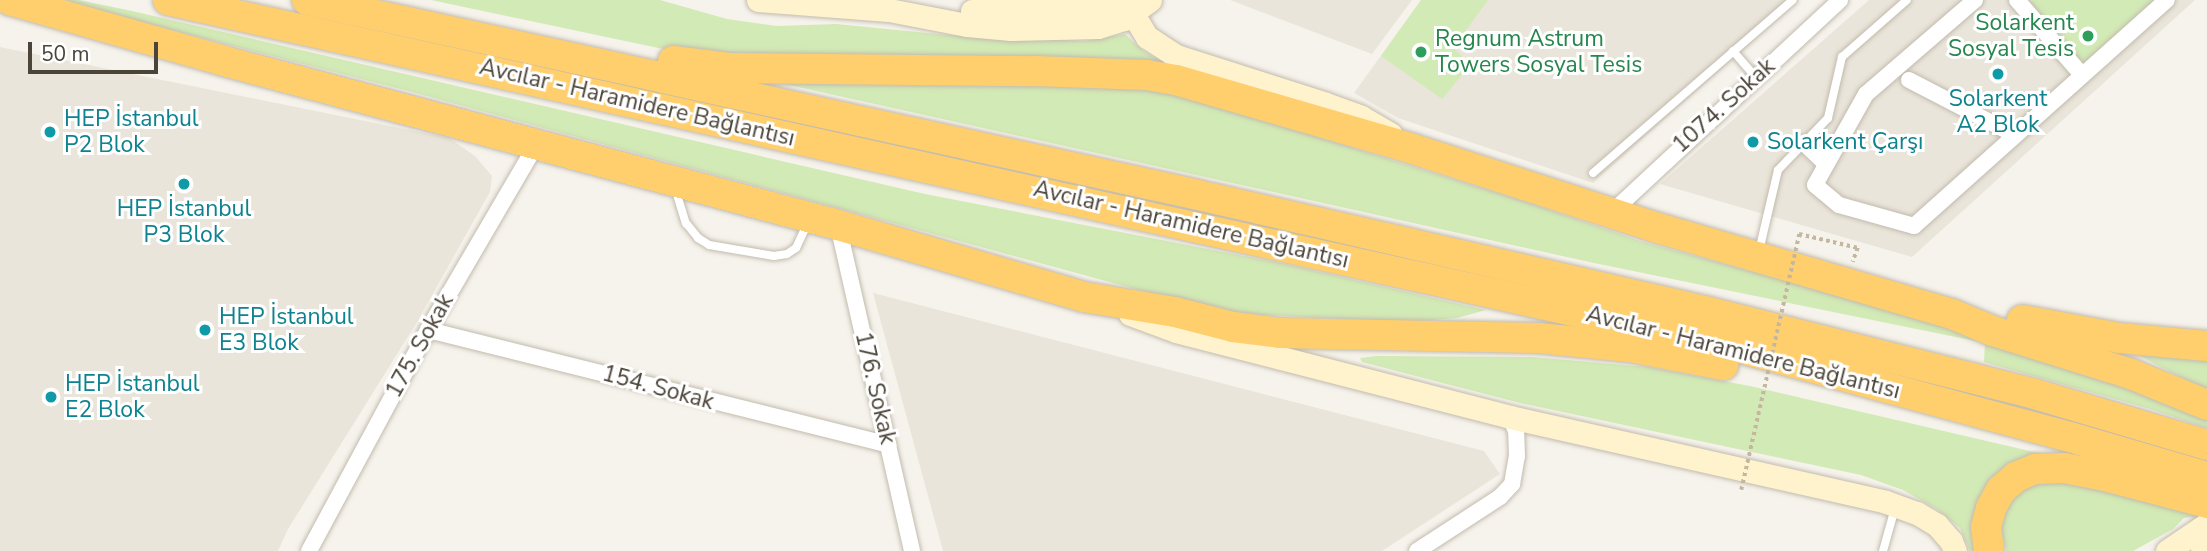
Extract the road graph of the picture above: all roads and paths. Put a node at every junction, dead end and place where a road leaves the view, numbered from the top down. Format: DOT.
graph roads {
  1 [pos="9,0"];
  2 [pos="168,0"];
  3 [pos="307,0"];
  4 [pos="758,0"];
  5 [pos="1793,0"];
  6 [pos="1840,0"];
  7 [pos="1907,0"];
  8 [pos="1975,0"];
  9 [pos="2017,0"];
  10 [pos="2167,0"];
  11 [pos="1133,4"];
  12 [pos="0,16"];
  13 [pos="400,20"];
  14 [pos="1925,42"];
  15 [pos="1733,51"];
  16 [pos="224,61"];
  17 [pos="1891,72"];
  18 [pos="2082,75"];
  19 [pos="1756,77"];
  20 [pos="1909,80"];
  21 [pos="2015,135"];
  22 [pos="1804,143"];
  23 [pos="536,145"];
  24 [pos="1413,149"];
  25 [pos="1826,164"];
  26 [pos="1593,173"];
  27 [pos="673,182"];
  28 [pos="1610,214"];
  29 [pos="809,218"];
  30 [pos="838,225"];
  31 [pos="1848,246"];
  32 [pos="1758,257"];
  33 [pos="1084,297"];
  34 [pos="1952,314"];
  35 [pos="428,330"];
  36 [pos="2207,346"];
  37 [pos="1854,380"];
  38 [pos="2207,405"];
  39 [pos="1510,417"];
  40 [pos="2207,444"];
  41 [pos="888,445"];
  42 [pos="2207,478"];
  43 [pos="1741,490"];
  44 [pos="2207,503"];
  45 [pos="1896,505"];
  46 [pos="2207,524"];
  47 [pos="2207,548"];
  48 [pos="309,551"];
  49 [pos="912,551"];
  50 [pos="1417,551"];
  51 [pos="1883,551"];
  52 [pos="1955,551"];
  53 [pos="1989,551"];
  54 [pos="2167,551"];
  55 [pos="2202,551"];
  1 -- 16 [label="highway"];
  2 -- 37 [label="highway, Avcılar - Haramidere Bağlantısı"];
  3 -- 13 [label="highway, Avcılar - Haramidere Bağlantısı"];
  4 -- 11 [label="main road"];
  5 -- 15 [label="lane"];
  6 -- 19 [label="street, 1074. Sokak"];
  7 -- 22 [label="lane"];
  8 -- 14 [label="street"];
  9 -- 18 [label="street"];
  10 -- 18 [label="street"];
  11 -- 24 [label="main road"];
  12 -- 16 [label="highway"];
  13 -- 24 [label="highway"];
  13 -- 40 [label="highway, Avcılar - Haramidere Bağlantısı"];
  14 -- 17 [label="street"];
  14 -- 20 [label="street"];
  15 -- 19 [label="lane"];
  15 -- 26 [label="lane"];
  16 -- 23 [label="highway"];
  17 -- 20 [label="street"];
  17 -- 25 [label="street"];
  18 -- 21 [label="street"];
  19 -- 28 [label="street, 1074. Sokak"];
  20 -- 21 [label="street"];
  21 -- 25 [label="street"];
  22 -- 25 [label="street"];
  22 -- 32 [label="lane"];
  23 -- 27 [label="highway"];
  23 -- 35 [label="street, 175. Sokak"];
  24 -- 28 [label="highway"];
  27 -- 29 [label="highway"];
  27 -- 29 [label="lane"];
  28 -- 32 [label="highway"];
  29 -- 30 [label="highway"];
  30 -- 33 [label="highway"];
  30 -- 41 [label="street, 176. Sokak"];
  31 -- 43 [label="path, bridge"];
  32 -- 34 [label="highway"];
  33 -- 37 [label="highway"];
  33 -- 39 [label="main road"];
  34 -- 36 [label="highway"];
  34 -- 38 [label="highway"];
  35 -- 41 [label="street, 154. Sokak"];
  35 -- 48 [label="street, 175. Sokak"];
  37 -- 42 [label="highway, Avcılar - Haramidere Bağlantısı"];
  39 -- 45 [label="main road"];
  39 -- 50 [label="street"];
  41 -- 49 [label="street, 176. Sokak"];
  44 -- 53 [label="highway"];
  45 -- 51 [label="lane"];
  45 -- 52 [label="main road"];
  46 -- 54 [label="main road"];
  47 -- 55 [label="main road"];
}
